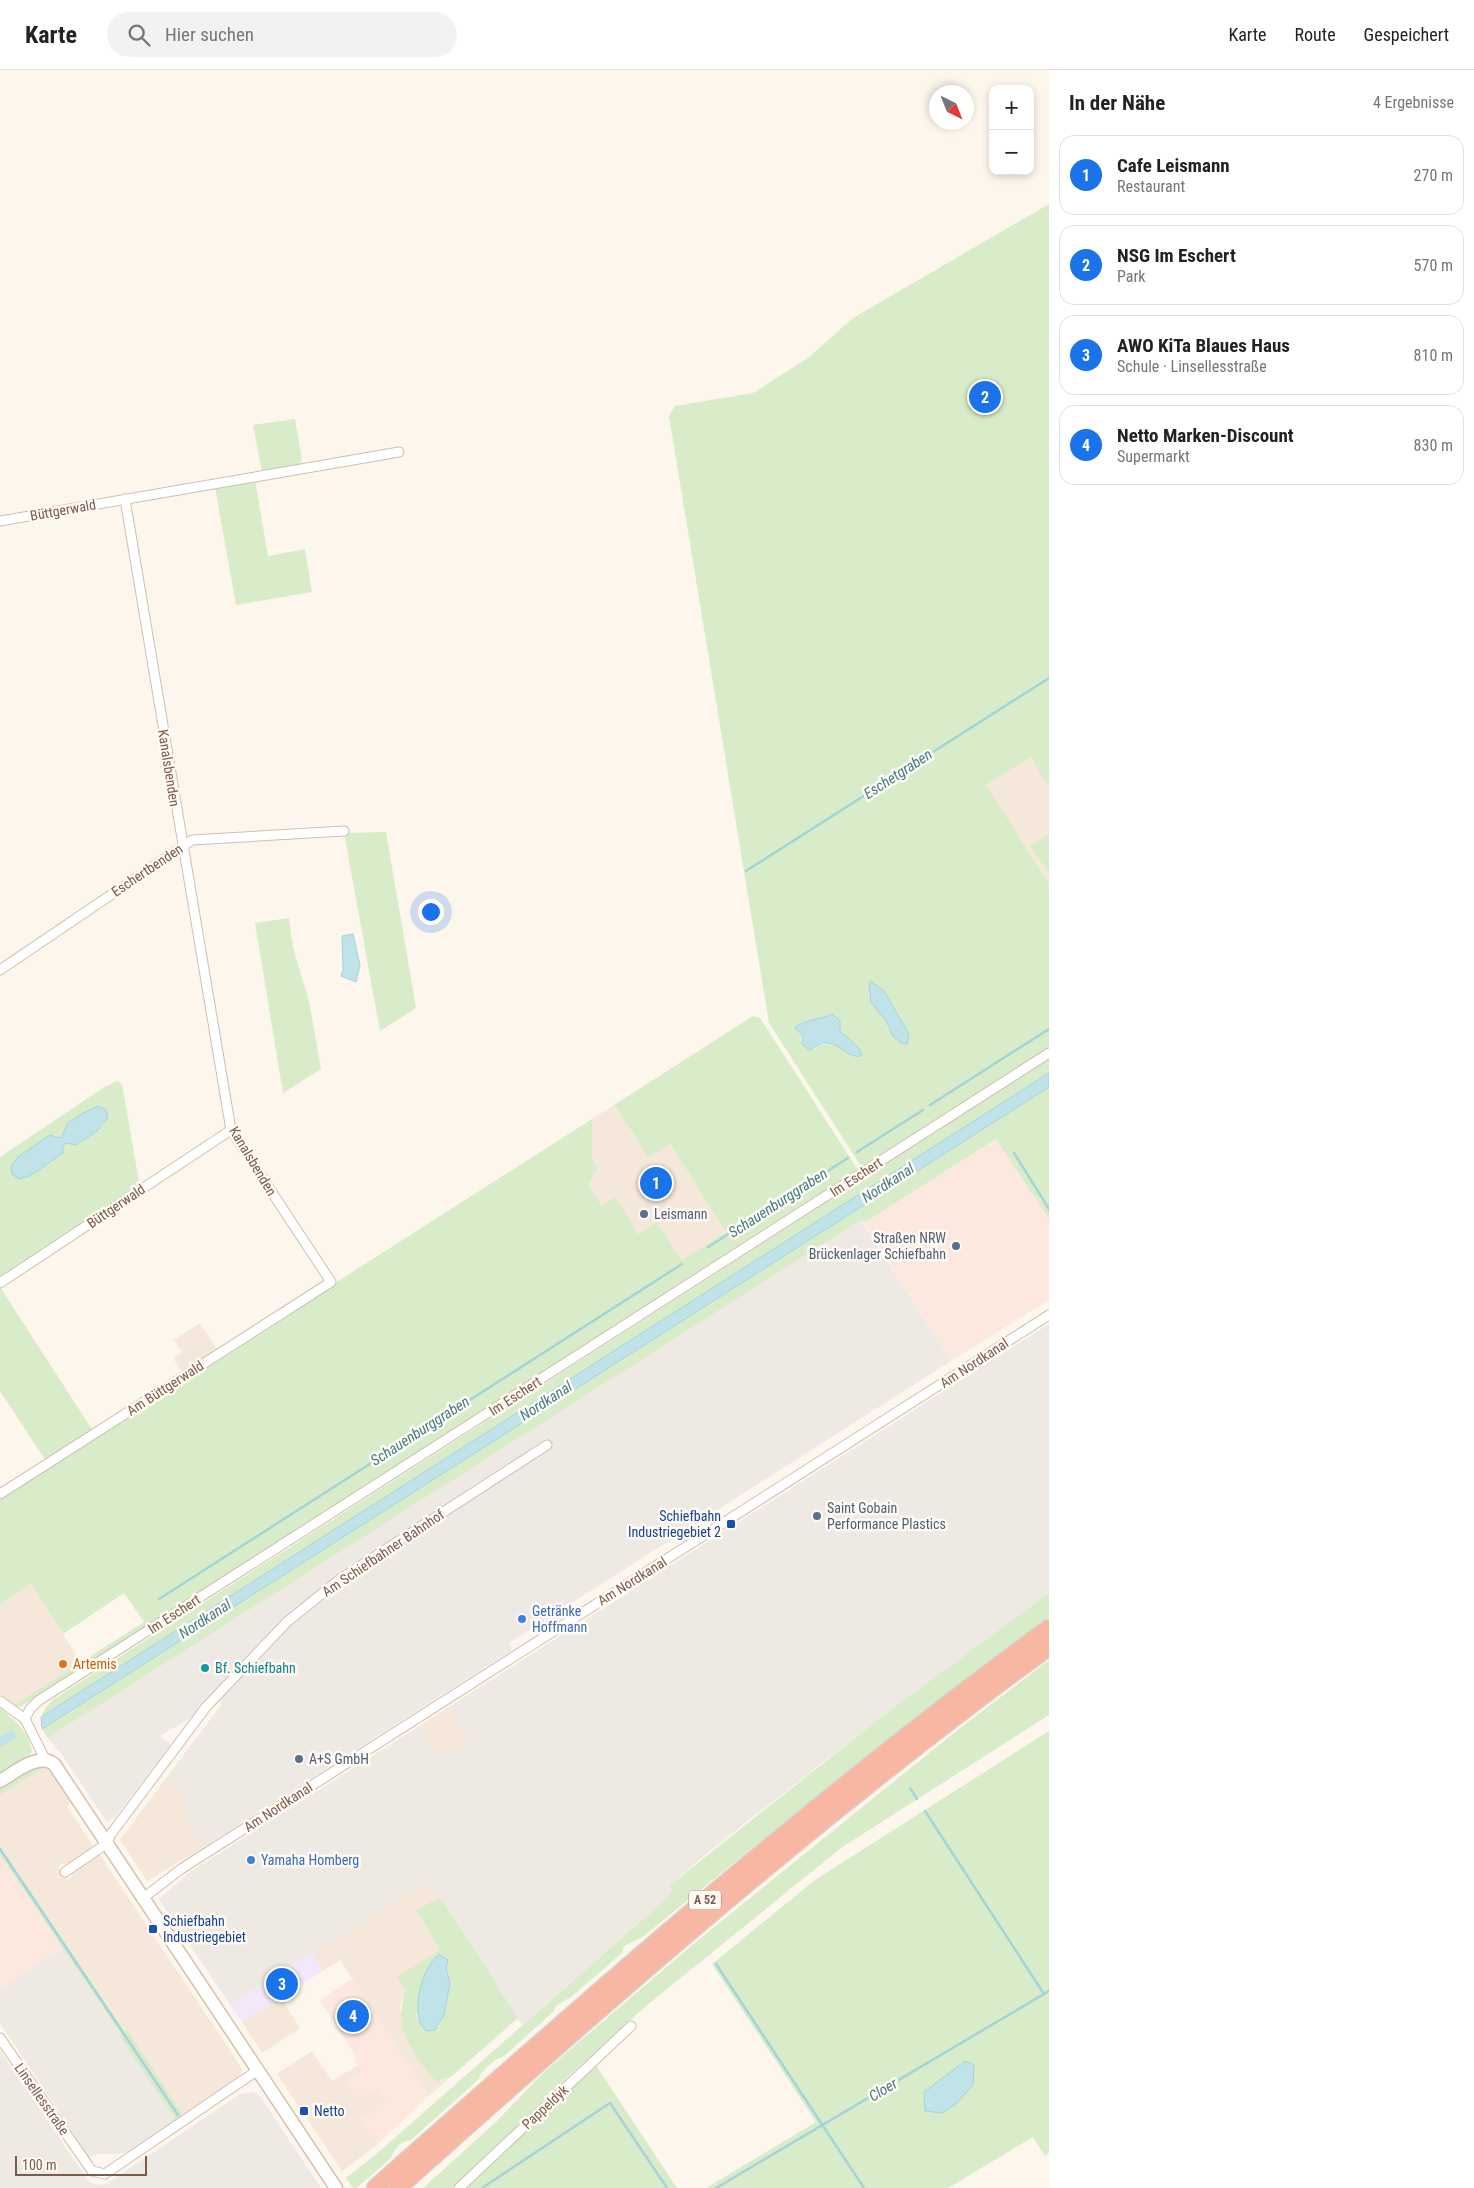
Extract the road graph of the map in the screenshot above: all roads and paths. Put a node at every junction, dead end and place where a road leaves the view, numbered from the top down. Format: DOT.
graph roads {
  1 [pos="398,452"];
  2 [pos="125,499"];
  3 [pos="0,521"];
  4 [pos="344,831"];
  5 [pos="182,846"];
  6 [pos="0,970"];
  7 [pos="1049,1053"];
  8 [pos="231,1130"];
  9 [pos="331,1282"];
  10 [pos="0,1283"];
  11 [pos="1049,1315"];
  12 [pos="546,1445"];
  13 [pos="0,1494"];
  14 [pos="1049,1628"];
  15 [pos="1049,1647"];
  16 [pos="0,1701"];
  17 [pos="25,1719"];
  18 [pos="45,1759"];
  19 [pos="4,1779"];
  20 [pos="106,1844"];
  21 [pos="65,1872"];
  22 [pos="142,1899"];
  23 [pos="631,2026"];
  24 [pos="0,2038"];
  25 [pos="258,2070"];
  26 [pos="336,2188"];
  27 [pos="375,2188"];
  28 [pos="398,2188"];
  29 [pos="459,2188"];
  1 -- 2 [label="street"];
  2 -- 3 [label="street, Büttgerwald"];
  2 -- 5 [label="street, Kanalsbenden"];
  4 -- 5 [label="street, Eschertbenden"];
  5 -- 6 [label="street, Eschertbenden"];
  5 -- 8 [label="street, Kanalsbenden"];
  7 -- 17 [label="street, Im Eschert"];
  8 -- 9 [label="street, Kanalsbenden"];
  8 -- 10 [label="street, Büttgerwald"];
  9 -- 13 [label="street, Am Büttgerwald"];
  11 -- 22 [label="street, Am Nordkanal"];
  12 -- 20 [label="street, Am Schiefbahner Bahnhof"];
  14 -- 27 [label="highway, A 52"];
  15 -- 28 [label="highway, A 52"];
  16 -- 17 [label="street"];
  17 -- 18 [label="street"];
  18 -- 19 [label="street"];
  18 -- 20 [label="street"];
  20 -- 21 [label="street"];
  20 -- 22 [label="street"];
  22 -- 25 [label="street"];
  23 -- 29 [label="street, Pappeldyk"];
  24 -- 25 [label="street, Linsellesstraße"];
  25 -- 26 [label="street"];
}
